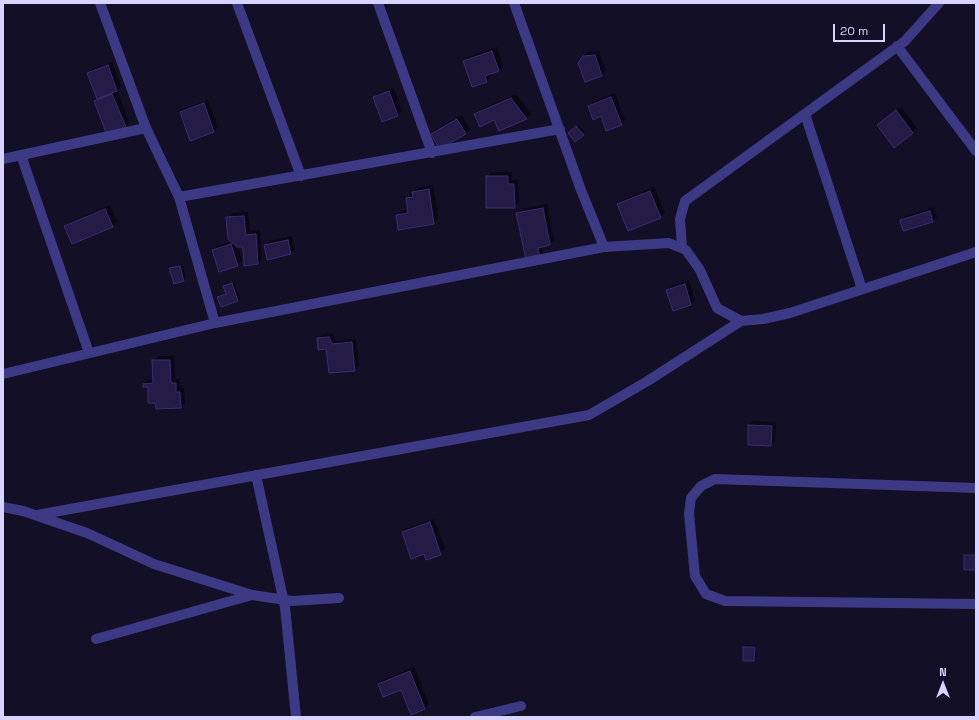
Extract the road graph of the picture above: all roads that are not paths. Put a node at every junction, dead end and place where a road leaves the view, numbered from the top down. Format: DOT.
graph roads {
  1 [pos="100,3"];
  2 [pos="237,3"];
  3 [pos="378,3"];
  4 [pos="514,3"];
  5 [pos="938,3"];
  6 [pos="898,46"];
  7 [pos="805,114"];
  8 [pos="146,128"];
  9 [pos="560,129"];
  10 [pos="976,152"];
  11 [pos="432,153"];
  12 [pos="21,155"];
  13 [pos="3,159"];
  14 [pos="301,176"];
  15 [pos="179,197"];
  16 [pos="604,247"];
  17 [pos="682,248"];
  18 [pos="976,252"];
  19 [pos="862,289"];
  20 [pos="741,321"];
  21 [pos="215,324"];
  22 [pos="89,353"];
  23 [pos="3,374"];
  24 [pos="256,476"];
  25 [pos="976,488"];
  26 [pos="3,507"];
  27 [pos="37,515"];
  28 [pos="252,595"];
  29 [pos="339,598"];
  30 [pos="284,600"];
  31 [pos="976,604"];
  32 [pos="96,639"];
  33 [pos="521,706"];
  34 [pos="296,717"];
  35 [pos="475,717"];
  1 -- 8 [label="street"];
  2 -- 14 [label="street"];
  3 -- 11 [label="street"];
  4 -- 9 [label="street"];
  5 -- 6 [label="street"];
  6 -- 7 [label="street"];
  6 -- 10 [label="street"];
  7 -- 17 [label="street"];
  7 -- 19 [label="street"];
  8 -- 12 [label="street"];
  8 -- 15 [label="street"];
  9 -- 11 [label="street"];
  9 -- 16 [label="street"];
  11 -- 14 [label="street"];
  12 -- 13 [label="street"];
  12 -- 22 [label="street"];
  14 -- 15 [label="street"];
  15 -- 21 [label="street"];
  16 -- 17 [label="street"];
  16 -- 21 [label="street"];
  17 -- 20 [label="street"];
  18 -- 19 [label="street"];
  19 -- 20 [label="street"];
  20 -- 24 [label="street"];
  21 -- 22 [label="street"];
  22 -- 23 [label="street"];
  24 -- 27 [label="street"];
  24 -- 30 [label="street"];
  25 -- 31 [label="street"];
  26 -- 27 [label="street"];
  27 -- 28 [label="street"];
  28 -- 30 [label="street"];
  28 -- 32 [label="street"];
  29 -- 30 [label="street"];
  30 -- 34 [label="street"];
  33 -- 35 [label="street"];
}
